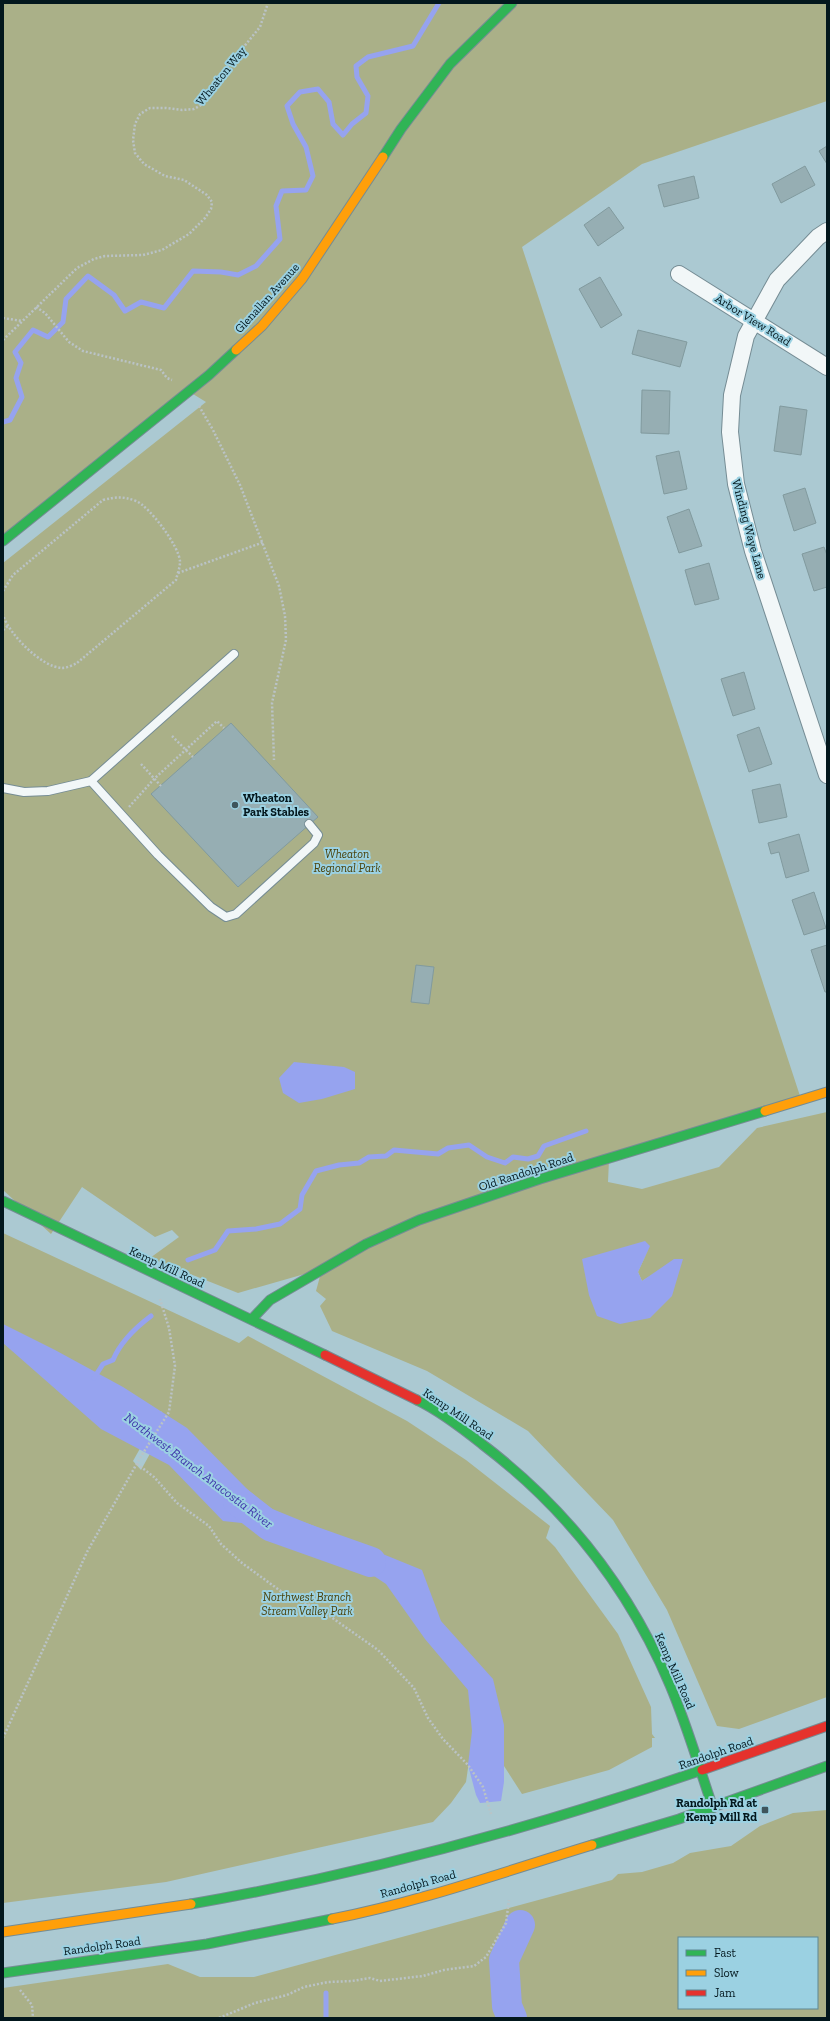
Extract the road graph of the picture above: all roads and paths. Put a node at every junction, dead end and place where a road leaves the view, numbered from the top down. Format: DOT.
graph roads {
  1 [pos="268,3"];
  2 [pos="512,3"];
  3 [pos="827,231"];
  4 [pos="678,274"];
  5 [pos="36,307"];
  6 [pos="3,318"];
  7 [pos="22,320"];
  8 [pos="754,321"];
  9 [pos="3,340"];
  10 [pos="827,367"];
  11 [pos="188,390"];
  12 [pos="3,541"];
  13 [pos="264,542"];
  14 [pos="178,573"];
  15 [pos="3,591"];
  16 [pos="3,615"];
  17 [pos="9,625"];
  18 [pos="3,630"];
  19 [pos="234,654"];
  20 [pos="224,728"];
  21 [pos="172,736"];
  22 [pos="185,749"];
  23 [pos="193,757"];
  24 [pos="274,760"];
  25 [pos="141,764"];
  26 [pos="827,775"];
  27 [pos="154,779"];
  28 [pos="91,781"];
  29 [pos="161,786"];
  30 [pos="3,788"];
  31 [pos="128,808"];
  32 [pos="309,824"];
  33 [pos="827,1092"];
  34 [pos="3,1202"];
  35 [pos="160,1299"];
  36 [pos="252,1319"];
  37 [pos="137,1464"];
  38 [pos="827,1726"];
  39 [pos="3,1738"];
  40 [pos="827,1766"];
  41 [pos="701,1770"];
  42 [pos="713,1808"];
  43 [pos="491,1814"];
  44 [pos="509,1901"];
  45 [pos="3,1932"];
  46 [pos="3,1973"];
  47 [pos="20,1989"];
  48 [pos="33,2018"];
  49 [pos="219,2018"];
  1 -- 5 [label="path, Wheaton Way"];
  2 -- 11 [label="street, Glenallan Avenue"];
  3 -- 8 [label="street, Winding Waye Lane"];
  4 -- 8 [label="street, Arbor View Road"];
  5 -- 7 [label="path, Wheaton Way"];
  5 -- 11 [label="path"];
  6 -- 7 [label="path"];
  7 -- 9 [label="path, Wheaton Way"];
  8 -- 10 [label="street, Arbor View Road"];
  8 -- 26 [label="street, Winding Waye Lane"];
  11 -- 12 [label="street, Glenallan Avenue"];
  11 -- 13 [label="path"];
  13 -- 14 [label="path"];
  13 -- 24 [label="path"];
  14 -- 15 [label="path"];
  14 -- 17 [label="path"];
  16 -- 17 [label="path"];
  17 -- 18 [label="path"];
  19 -- 28 [label="lane"];
  20 -- 22 [label="path"];
  21 -- 22 [label="path"];
  22 -- 23 [label="path"];
  22 -- 27 [label="path"];
  25 -- 27 [label="path"];
  27 -- 29 [label="path"];
  27 -- 31 [label="path"];
  28 -- 30 [label="lane"];
  28 -- 32 [label="lane"];
  33 -- 36 [label="street, Old Randolph Road"];
  34 -- 36 [label="street, Kemp Mill Road"];
  35 -- 37 [label="path"];
  36 -- 41 [label="street, Kemp Mill Road"];
  37 -- 39 [label="path"];
  37 -- 43 [label="path"];
  38 -- 41 [label="street, Randolph Road"];
  40 -- 42 [label="street, Randolph Road"];
  41 -- 42 [label="street, Kemp Mill Road"];
  41 -- 45 [label="street, Randolph Road"];
  42 -- 46 [label="street, Randolph Road"];
  44 -- 49 [label="path"];
  47 -- 48 [label="path"];
}
